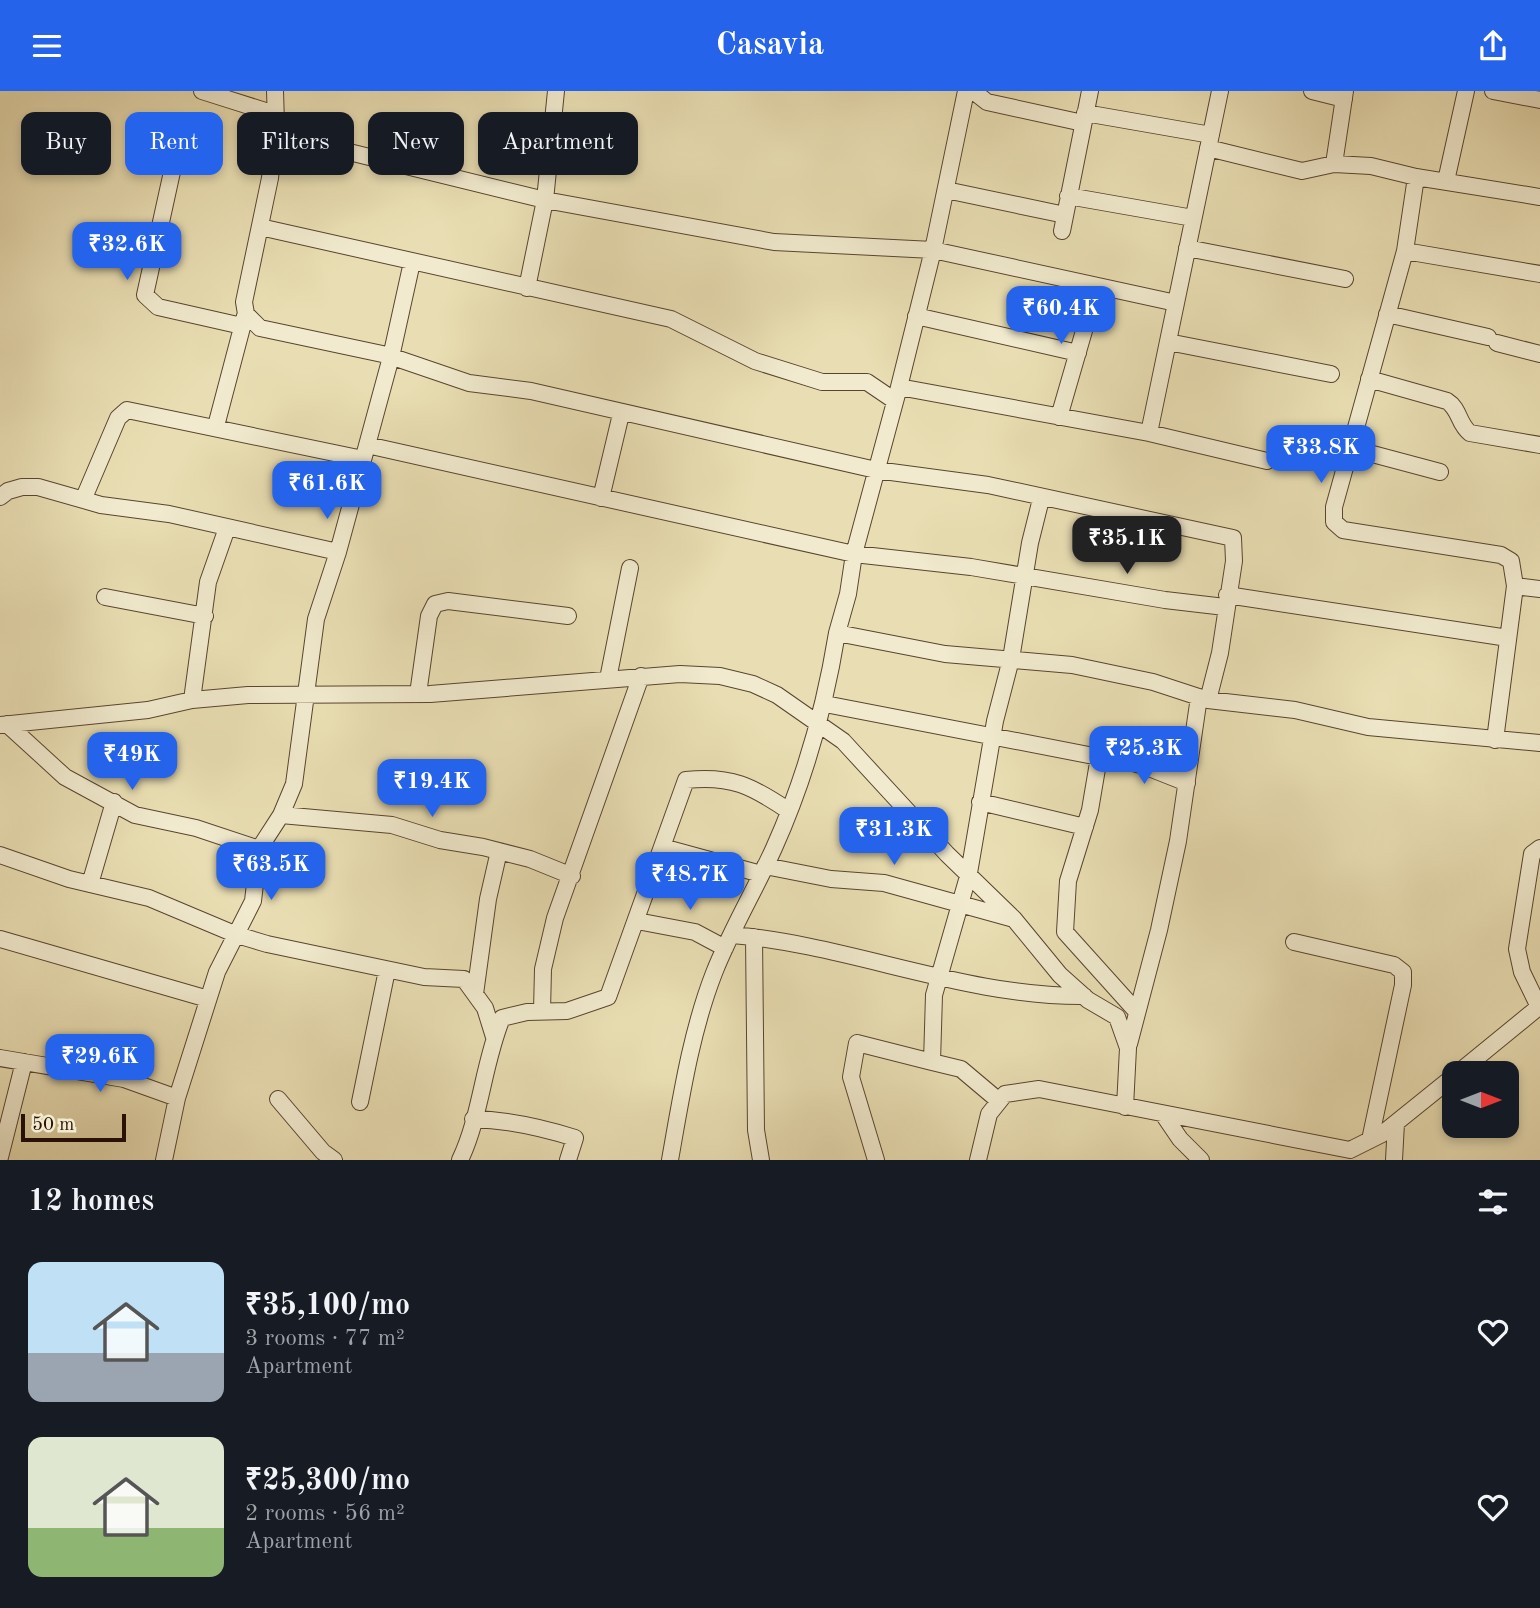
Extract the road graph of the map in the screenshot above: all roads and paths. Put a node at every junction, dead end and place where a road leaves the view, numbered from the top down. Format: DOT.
graph roads {
  1 [pos="202,91"];
  2 [pos="275,91"];
  3 [pos="556,91"];
  4 [pos="966,91"];
  5 [pos="973,91"];
  6 [pos="1090,91"];
  7 [pos="1220,91"];
  8 [pos="1312,91"];
  9 [pos="1493,91"];
  10 [pos="1464,92"];
  11 [pos="1345,95"];
  12 [pos="1540,100"];
  13 [pos="258,112"];
  14 [pos="276,112"];
  15 [pos="1084,118"];
  16 [pos="1209,141"];
  17 [pos="354,153"];
  18 [pos="1334,164"];
  19 [pos="171,175"];
  20 [pos="268,175"];
  21 [pos="1416,177"];
  22 [pos="1446,181"];
  23 [pos="946,190"];
  24 [pos="1068,196"];
  25 [pos="1540,197"];
  26 [pos="545,200"];
  27 [pos="1193,218"];
  28 [pos="260,227"];
  29 [pos="1187,248"];
  30 [pos="933,250"];
  31 [pos="1405,251"];
  32 [pos="412,262"];
  33 [pos="1540,274"];
  34 [pos="1345,279"];
  35 [pos="1097,286"];
  36 [pos="527,288"];
  37 [pos="1175,303"];
  38 [pos="1387,314"];
  39 [pos="916,316"];
  40 [pos="244,320"];
  41 [pos="1168,342"];
  42 [pos="1078,353"];
  43 [pos="1540,354"];
  44 [pos="391,356"];
  45 [pos="1331,374"];
  46 [pos="1369,379"];
  47 [pos="897,394"];
  48 [pos="621,414"];
  49 [pos="1059,417"];
  50 [pos="216,426"];
  51 [pos="1149,433"];
  52 [pos="1540,445"];
  53 [pos="1350,448"];
  54 [pos="365,452"];
  55 [pos="1267,461"];
  56 [pos="876,470"];
  57 [pos="1440,472"];
  58 [pos="0,497"];
  59 [pos="601,498"];
  60 [pos="1041,499"];
  61 [pos="83,500"];
  62 [pos="227,528"];
  63 [pos="338,552"];
  64 [pos="854,554"];
  65 [pos="631,568"];
  66 [pos="1025,577"];
  67 [pos="1515,586"];
  68 [pos="1540,589"];
  69 [pos="105,597"];
  70 [pos="1226,601"];
  71 [pos="205,616"];
  72 [pos="568,616"];
  73 [pos="837,633"];
  74 [pos="1508,638"];
  75 [pos="1011,659"];
  76 [pos="641,677"];
  77 [pos="608,679"];
  78 [pos="309,693"];
  79 [pos="418,694"];
  80 [pos="1203,699"];
  81 [pos="192,701"];
  82 [pos="825,704"];
  83 [pos="820,723"];
  84 [pos="4,724"];
  85 [pos="992,735"];
  86 [pos="1495,740"];
  87 [pos="1540,743"];
  88 [pos="1099,757"];
  89 [pos="1187,783"];
  90 [pos="114,802"];
  91 [pos="980,802"];
  92 [pos="789,811"];
  93 [pos="282,814"];
  94 [pos="1085,827"];
  95 [pos="662,847"];
  96 [pos="1540,848"];
  97 [pos="259,849"];
  98 [pos="499,851"];
  99 [pos="0,855"];
  100 [pos="763,870"];
  101 [pos="969,873"];
  102 [pos="572,876"];
  103 [pos="90,884"];
  104 [pos="961,905"];
  105 [pos="1014,919"];
  106 [pos="637,921"];
  107 [pos="237,935"];
  108 [pos="754,937"];
  109 [pos="0,939"];
  110 [pos="729,942"];
  111 [pos="1294,942"];
  112 [pos="387,970"];
  113 [pos="939,975"];
  114 [pos="475,994"];
  115 [pos="1084,996"];
  116 [pos="208,999"];
  117 [pos="1540,1007"];
  118 [pos="542,1011"];
  119 [pos="1137,1012"];
  120 [pos="494,1037"];
  121 [pos="1128,1048"];
  122 [pos="0,1058"];
  123 [pos="1473,1061"];
  124 [pos="24,1062"];
  125 [pos="932,1062"];
  126 [pos="1442,1086"];
  127 [pos="177,1098"];
  128 [pos="278,1099"];
  129 [pos="999,1101"];
  130 [pos="360,1102"];
  131 [pos="1125,1107"];
  132 [pos="1163,1114"];
  133 [pos="473,1119"];
  134 [pos="1396,1123"];
  135 [pos="1370,1140"];
  136 [pos="0,1157"];
  137 [pos="164,1160"];
  138 [pos="334,1160"];
  139 [pos="460,1160"];
  140 [pos="568,1160"];
  141 [pos="670,1160"];
  142 [pos="761,1160"];
  143 [pos="876,1160"];
  144 [pos="978,1160"];
  145 [pos="1201,1160"];
  146 [pos="1394,1160"];
  1 -- 13 [label="street"];
  2 -- 14 [label="street"];
  3 -- 26 [label="street"];
  4 -- 23 [label="street"];
  5 -- 15 [label="street"];
  6 -- 15 [label="street"];
  7 -- 16 [label="street"];
  8 -- 11 [label="street"];
  9 -- 12 [label="street"];
  10 -- 22 [label="street"];
  11 -- 18 [label="street"];
  15 -- 16 [label="street"];
  15 -- 24 [label="street"];
  16 -- 18 [label="street"];
  16 -- 27 [label="street"];
  17 -- 26 [label="street"];
  18 -- 21 [label="street"];
  19 -- 40 [label="street"];
  20 -- 28 [label="street"];
  21 -- 22 [label="street"];
  21 -- 31 [label="street"];
  22 -- 25 [label="street"];
  23 -- 24 [label="street"];
  23 -- 30 [label="street"];
  24 -- 27 [label="street"];
  26 -- 30 [label="street"];
  26 -- 36 [label="street"];
  27 -- 29 [label="street"];
  28 -- 32 [label="street"];
  28 -- 40 [label="street"];
  29 -- 34 [label="street"];
  29 -- 37 [label="street"];
  30 -- 35 [label="street"];
  30 -- 39 [label="street"];
  31 -- 33 [label="street"];
  31 -- 38 [label="street"];
  32 -- 36 [label="street"];
  32 -- 44 [label="street"];
  35 -- 37 [label="street"];
  35 -- 42 [label="street"];
  36 -- 47 [label="street"];
  37 -- 41 [label="street"];
  38 -- 43 [label="street"];
  38 -- 46 [label="street"];
  39 -- 42 [label="street"];
  39 -- 47 [label="street"];
  40 -- 44 [label="street"];
  40 -- 50 [label="street"];
  41 -- 45 [label="street"];
  41 -- 51 [label="street"];
  42 -- 49 [label="street"];
  44 -- 48 [label="street"];
  44 -- 54 [label="street"];
  46 -- 52 [label="street"];
  46 -- 53 [label="street"];
  47 -- 49 [label="street"];
  47 -- 56 [label="street"];
  48 -- 56 [label="street"];
  48 -- 59 [label="street"];
  49 -- 51 [label="street"];
  50 -- 54 [label="street"];
  50 -- 61 [label="street"];
  51 -- 55 [label="street"];
  53 -- 57 [label="street"];
  53 -- 67 [label="street"];
  54 -- 59 [label="street"];
  54 -- 63 [label="street"];
  56 -- 60 [label="street"];
  56 -- 64 [label="street"];
  58 -- 61 [label="street"];
  59 -- 64 [label="street"];
  60 -- 66 [label="street"];
  60 -- 70 [label="street"];
  61 -- 62 [label="street"];
  62 -- 63 [label="street"];
  62 -- 71 [label="street"];
  63 -- 78 [label="street"];
  64 -- 66 [label="street"];
  64 -- 73 [label="street"];
  65 -- 77 [label="street"];
  66 -- 70 [label="street"];
  66 -- 75 [label="street"];
  67 -- 68 [label="street"];
  67 -- 74 [label="street"];
  69 -- 71 [label="street"];
  70 -- 74 [label="street"];
  70 -- 80 [label="street"];
  71 -- 81 [label="street"];
  72 -- 79 [label="street"];
  73 -- 75 [label="street"];
  73 -- 82 [label="street"];
  74 -- 86 [label="street"];
  75 -- 80 [label="street"];
  75 -- 85 [label="street"];
  76 -- 77 [label="street"];
  76 -- 83 [label="street"];
  76 -- 102 [label="street"];
  77 -- 79 [label="street"];
  78 -- 79 [label="street"];
  78 -- 81 [label="street"];
  78 -- 93 [label="street"];
  80 -- 86 [label="street"];
  80 -- 89 [label="street"];
  81 -- 84 [label="street"];
  82 -- 83 [label="street"];
  82 -- 85 [label="street"];
  83 -- 92 [label="street"];
  83 -- 101 [label="street"];
  84 -- 90 [label="street"];
  85 -- 88 [label="street"];
  85 -- 91 [label="street"];
  86 -- 87 [label="street"];
  88 -- 89 [label="street"];
  88 -- 94 [label="street"];
  89 -- 119 [label="street"];
  90 -- 97 [label="street"];
  90 -- 103 [label="street"];
  91 -- 94 [label="street"];
  91 -- 101 [label="street"];
  92 -- 95 [label="street"];
  92 -- 100 [label="street"];
  93 -- 97 [label="street"];
  93 -- 98 [label="street"];
  94 -- 119 [label="street"];
  95 -- 100 [label="street"];
  95 -- 106 [label="street"];
  96 -- 117 [label="street"];
  97 -- 107 [label="street"];
  98 -- 102 [label="street"];
  98 -- 114 [label="street"];
  99 -- 103 [label="street"];
  100 -- 104 [label="street"];
  100 -- 110 [label="street"];
  101 -- 104 [label="street"];
  101 -- 105 [label="street"];
  102 -- 118 [label="street"];
  103 -- 107 [label="street"];
  104 -- 105 [label="street"];
  104 -- 113 [label="street"];
  105 -- 115 [label="street"];
  106 -- 110 [label="street"];
  106 -- 118 [label="street"];
  107 -- 112 [label="street"];
  107 -- 116 [label="street"];
  108 -- 110 [label="street"];
  108 -- 113 [label="street"];
  108 -- 142 [label="street"];
  109 -- 116 [label="street"];
  110 -- 141 [label="street"];
  111 -- 135 [label="street"];
  112 -- 114 [label="street"];
  112 -- 130 [label="street"];
  113 -- 115 [label="street"];
  113 -- 125 [label="street"];
  114 -- 120 [label="street"];
  115 -- 121 [label="street"];
  116 -- 127 [label="street"];
  117 -- 123 [label="street"];
  118 -- 120 [label="street"];
  119 -- 121 [label="street"];
  120 -- 133 [label="street"];
  121 -- 131 [label="street"];
  122 -- 124 [label="street"];
  124 -- 127 [label="street"];
  124 -- 136 [label="street"];
  125 -- 129 [label="street"];
  125 -- 143 [label="street"];
  126 -- 134 [label="street"];
  127 -- 137 [label="street"];
  128 -- 138 [label="street"];
  129 -- 131 [label="street"];
  129 -- 144 [label="street"];
  131 -- 132 [label="street"];
  132 -- 135 [label="street"];
  132 -- 145 [label="street"];
  133 -- 139 [label="street"];
  133 -- 140 [label="street"];
  134 -- 135 [label="street"];
  134 -- 146 [label="street"];
}
